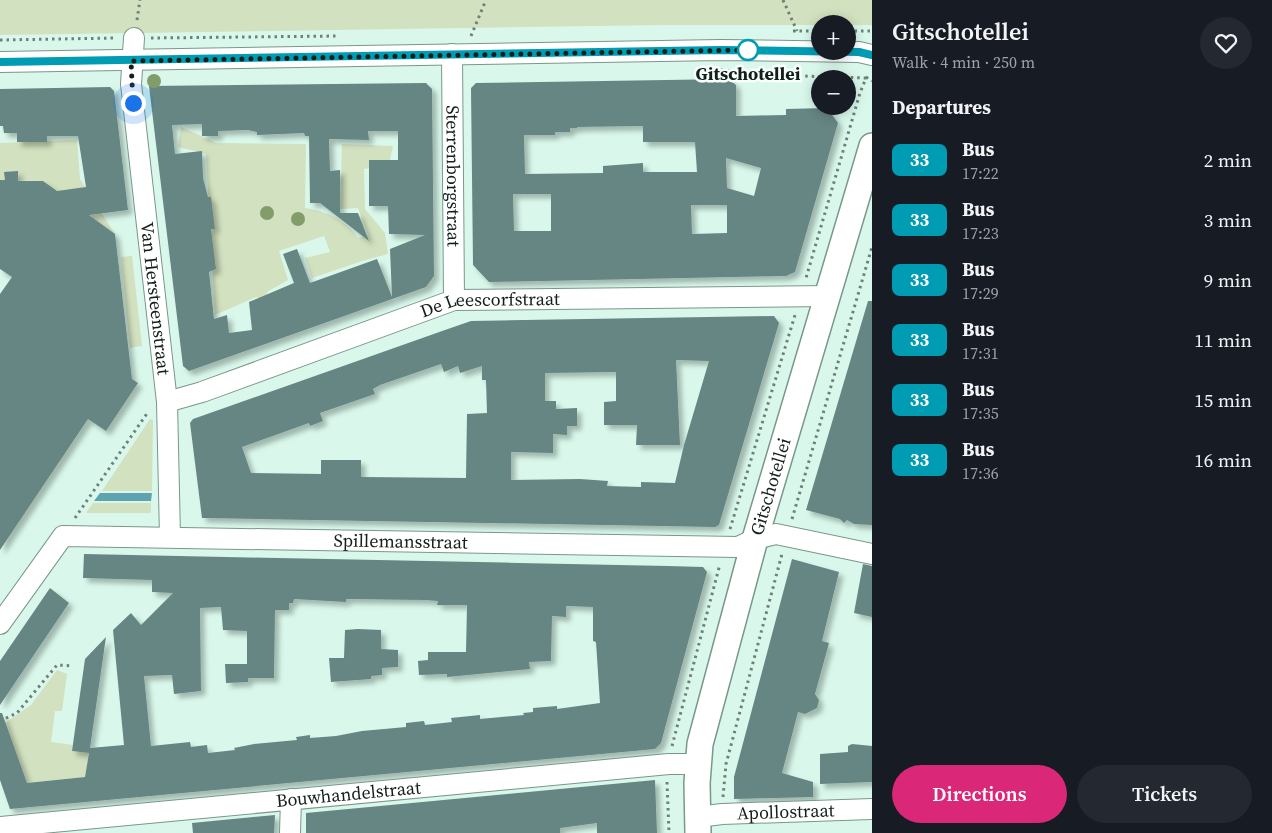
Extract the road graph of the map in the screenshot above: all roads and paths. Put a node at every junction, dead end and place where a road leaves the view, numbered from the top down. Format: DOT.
graph roads {
  1 [pos="486,0"];
  2 [pos="783,0"];
  3 [pos="811,31"];
  4 [pos="856,31"];
  5 [pos="872,31"];
  6 [pos="461,34"];
  7 [pos="342,36"];
  8 [pos="134,38"];
  9 [pos="0,40"];
  10 [pos="452,54"];
  11 [pos="872,55"];
  12 [pos="131,61"];
  13 [pos="0,62"];
  14 [pos="715,70"];
  15 [pos="872,146"];
  16 [pos="801,296"];
  17 [pos="829,296"];
  18 [pos="454,300"];
  19 [pos="166,395"];
  20 [pos="170,537"];
  21 [pos="755,539"];
  22 [pos="58,543"];
  23 [pos="725,547"];
  24 [pos="872,554"];
  25 [pos="0,624"];
  26 [pos="73,666"];
  27 [pos="0,721"];
  28 [pos="669,764"];
  29 [pos="698,764"];
  30 [pos="291,799"];
  31 [pos="872,809"];
  32 [pos="698,825"];
  33 [pos="0,827"];
  34 [pos="290,833"];
  35 [pos="669,833"];
  1 -- 6 [label="path"];
  2 -- 3 [label="path"];
  4 -- 5 [label="path"];
  7 -- 8 [label="path"];
  8 -- 9 [label="path"];
  8 -- 12 [label="street, Van Hersteenstraat"];
  10 -- 11 [label="street"];
  10 -- 12 [label="street"];
  10 -- 18 [label="street, Sterrenborgstraat"];
  12 -- 13 [label="street"];
  12 -- 19 [label="street, Van Hersteenstraat"];
  14 -- 16 [label="path"];
  15 -- 17 [label="street, Gitschotellei"];
  16 -- 17 [label="street, De Leescorfstraat"];
  16 -- 18 [label="street, De Leescorfstraat"];
  16 -- 23 [label="path"];
  17 -- 21 [label="street, Gitschotellei"];
  18 -- 19 [label="street, De Leescorfstraat"];
  19 -- 20 [label="street, Van Hersteenstraat"];
  19 -- 22 [label="path"];
  20 -- 22 [label="street, Spillemansstraat"];
  20 -- 23 [label="street, Spillemansstraat"];
  21 -- 23 [label="street, Spillemansstraat"];
  21 -- 24 [label="street, Spillemansstraat"];
  21 -- 29 [label="street, Gitschotellei"];
  22 -- 25 [label="street"];
  23 -- 28 [label="path"];
  26 -- 27 [label="path"];
  28 -- 29 [label="street, Bouwhandelstraat"];
  28 -- 30 [label="street, Bouwhandelstraat"];
  28 -- 35 [label="path"];
  29 -- 32 [label="street, Gitschotellei"];
  30 -- 33 [label="street, Bouwhandelstraat"];
  30 -- 34 [label="street"];
  31 -- 32 [label="street, Apollostraat"];
}
